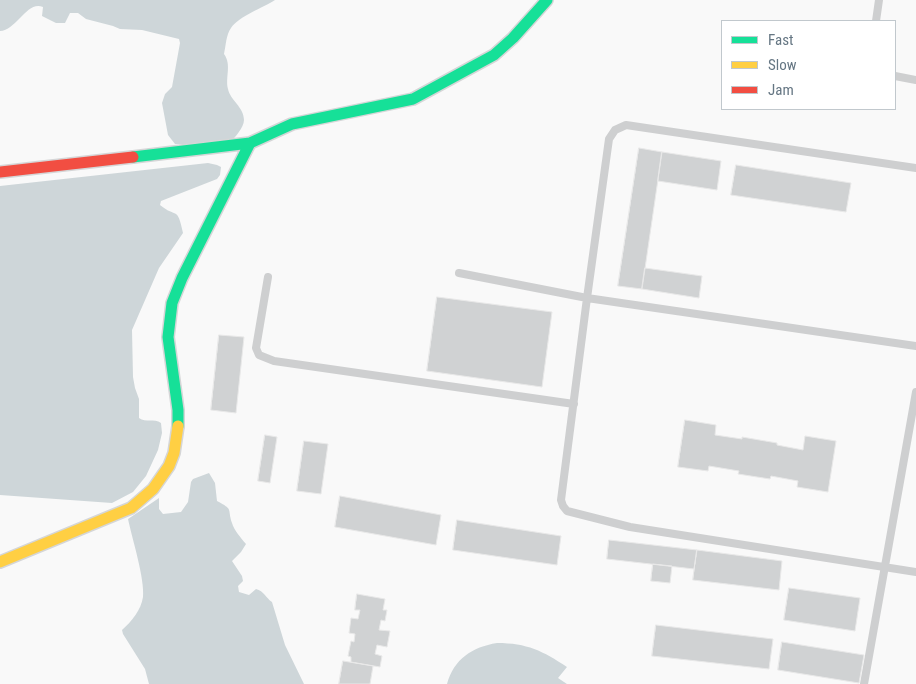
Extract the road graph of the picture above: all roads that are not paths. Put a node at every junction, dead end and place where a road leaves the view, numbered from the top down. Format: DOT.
graph roads {
  1 [pos="547,0"];
  2 [pos="879,0"];
  3 [pos="876,20"];
  4 [pos="896,76"];
  5 [pos="916,80"];
  6 [pos="250,143"];
  7 [pos="916,168"];
  8 [pos="0,172"];
  9 [pos="459,273"];
  10 [pos="268,277"];
  11 [pos="587,298"];
  12 [pos="916,346"];
  13 [pos="916,392"];
  14 [pos="574,404"];
  15 [pos="0,562"];
  16 [pos="884,567"];
  17 [pos="916,572"];
  18 [pos="864,684"];
  1 -- 6 [label="street"];
  2 -- 3 [label="lane"];
  4 -- 5 [label="lane"];
  6 -- 8 [label="street"];
  6 -- 15 [label="street"];
  7 -- 11 [label="lane"];
  9 -- 11 [label="lane"];
  10 -- 14 [label="lane"];
  11 -- 12 [label="lane"];
  11 -- 14 [label="lane"];
  13 -- 16 [label="lane"];
  14 -- 16 [label="lane"];
  16 -- 17 [label="lane"];
  16 -- 18 [label="lane"];
}
